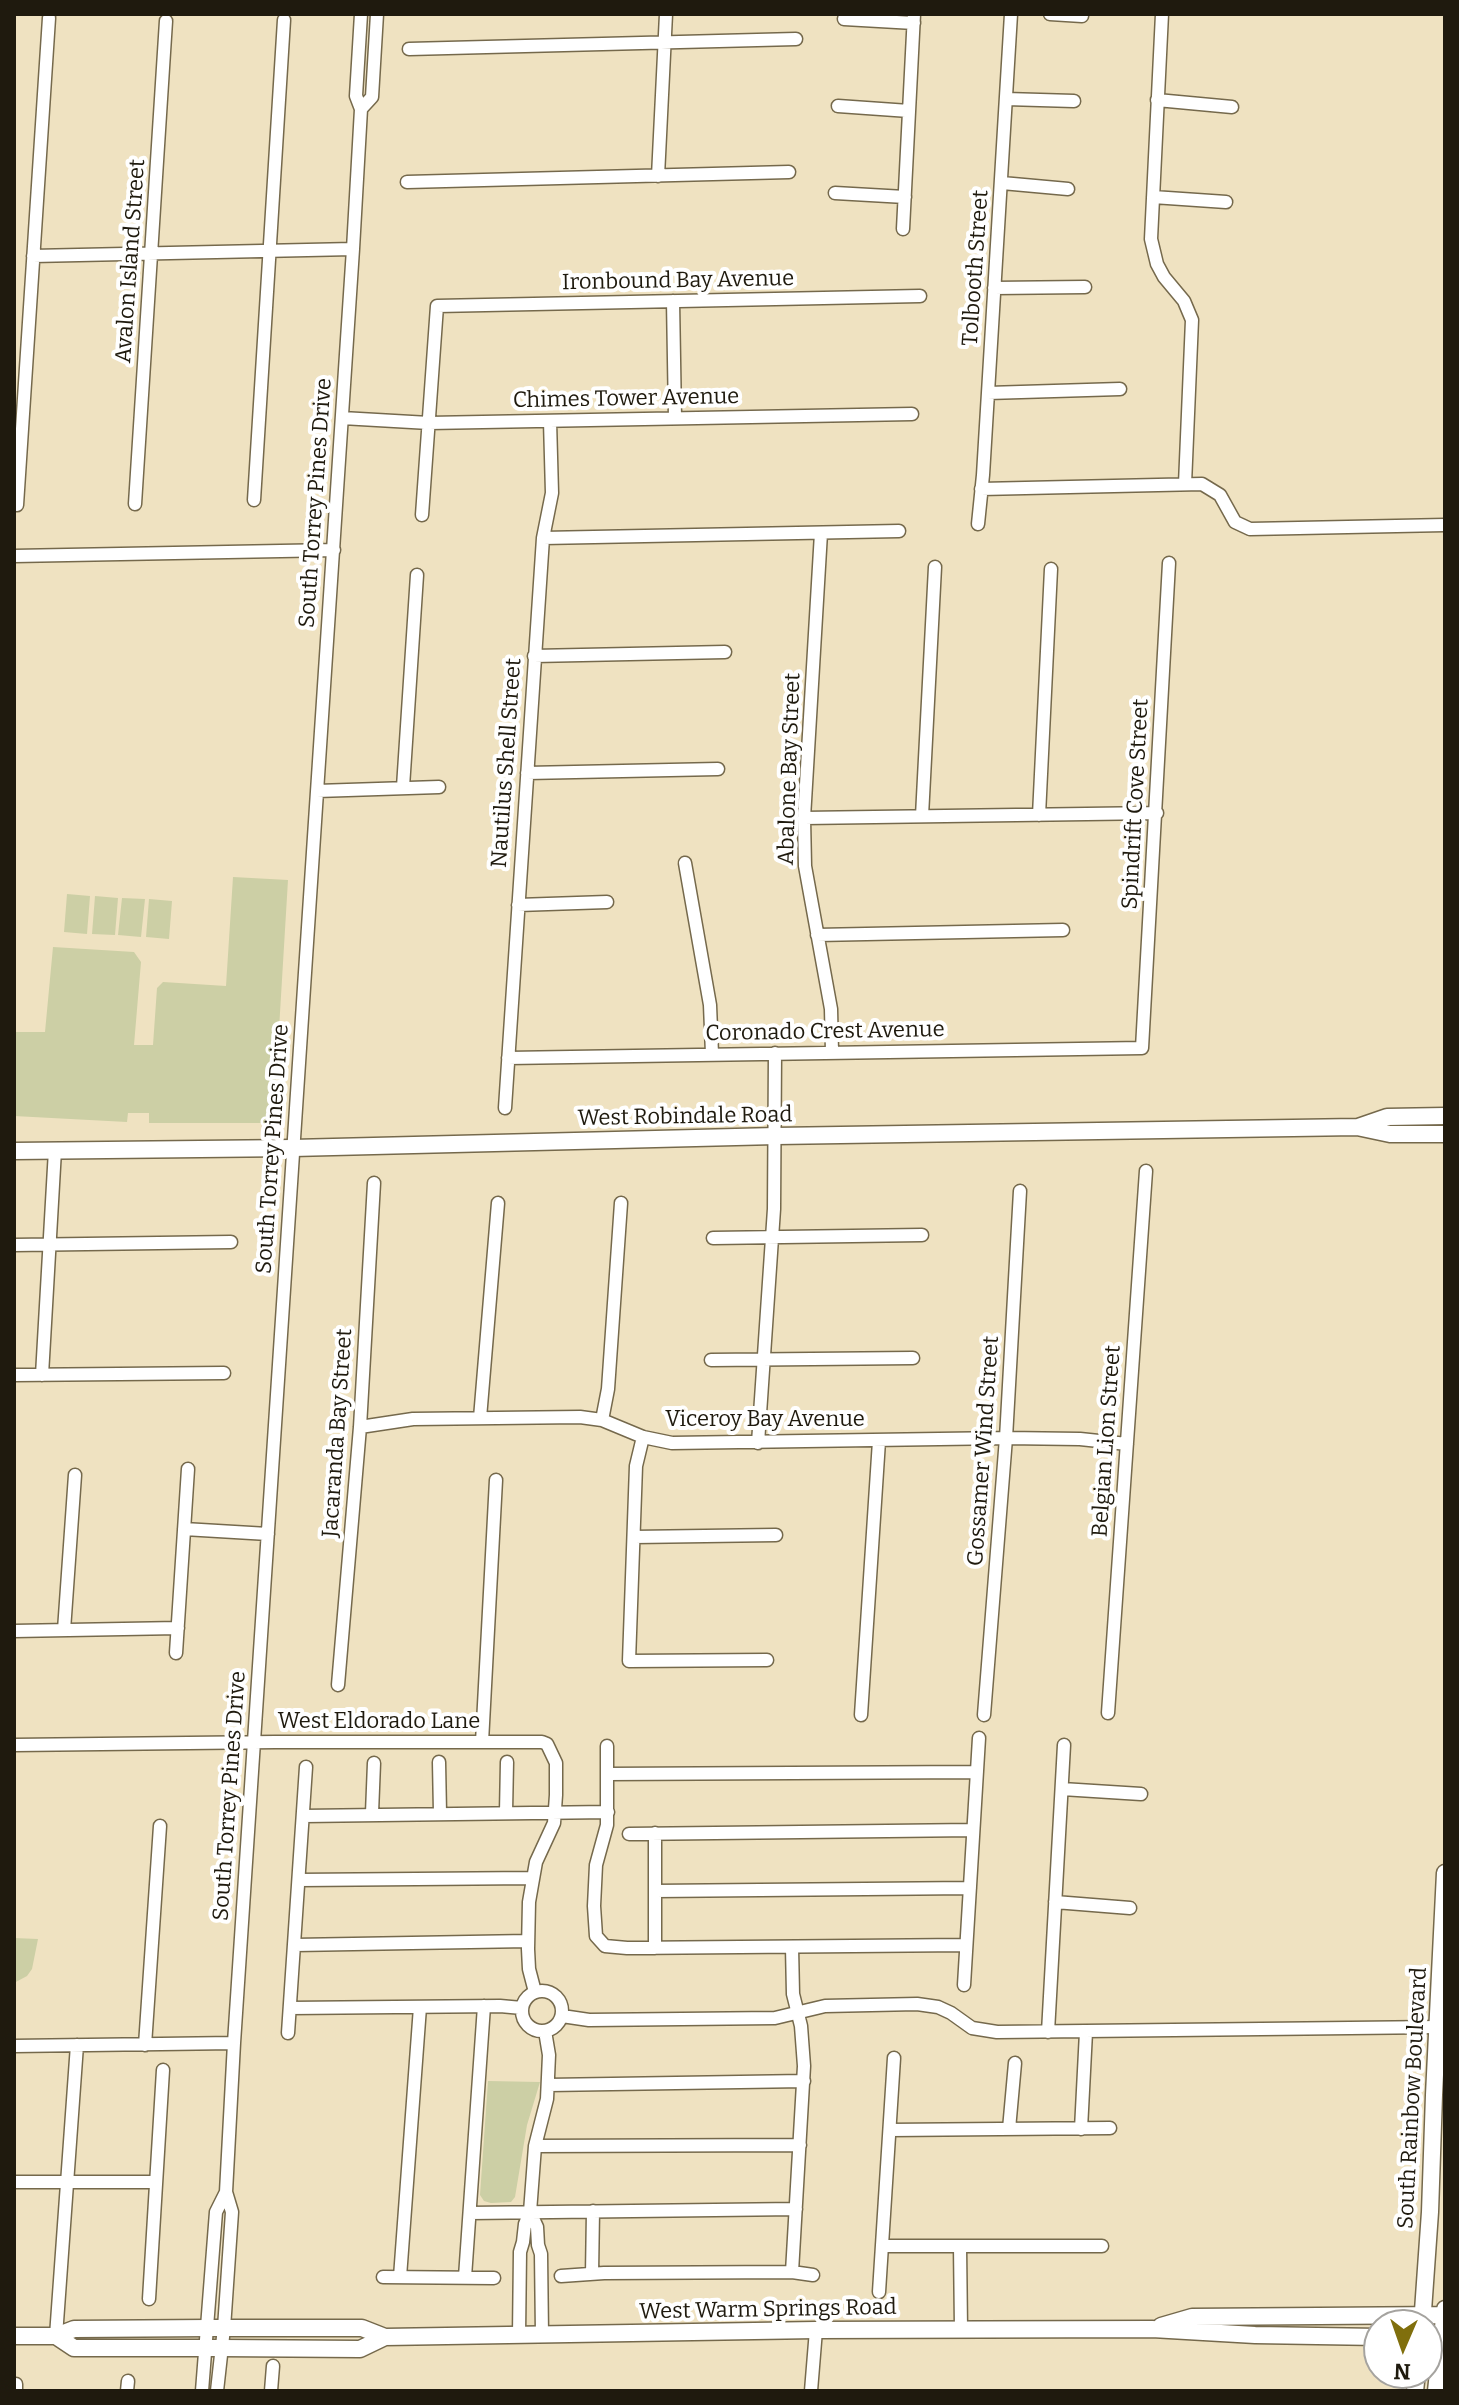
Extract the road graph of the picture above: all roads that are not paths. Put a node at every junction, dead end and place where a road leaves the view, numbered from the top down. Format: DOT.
graph roads {
  1 [pos="361,14"];
  2 [pos="377,14"];
  3 [pos="666,14"];
  4 [pos="1011,14"];
  5 [pos="1050,14"];
  6 [pos="1162,14"];
  7 [pos="1082,16"];
  8 [pos="49,18"];
  9 [pos="844,19"];
  10 [pos="914,19"];
  11 [pos="284,20"];
  12 [pos="166,21"];
  13 [pos="796,39"];
  14 [pos="665,42"];
  15 [pos="409,49"];
  16 [pos="1006,99"];
  17 [pos="1157,100"];
  18 [pos="1074,101"];
  19 [pos="838,106"];
  20 [pos="1232,107"];
  21 [pos="361,109"];
  22 [pos="909,111"];
  23 [pos="789,172"];
  24 [pos="658,176"];
  25 [pos="407,182"];
  26 [pos="1002,183"];
  27 [pos="1068,189"];
  28 [pos="835,193"];
  29 [pos="905,197"];
  30 [pos="1153,197"];
  31 [pos="1226,202"];
  32 [pos="903,229"];
  33 [pos="353,249"];
  34 [pos="269,250"];
  35 [pos="151,253"];
  36 [pos="33,256"];
  37 [pos="1085,287"];
  38 [pos="994,288"];
  39 [pos="920,296"];
  40 [pos="673,301"];
  41 [pos="1120,389"];
  42 [pos="988,393"];
  43 [pos="912,414"];
  44 [pos="342,418"];
  45 [pos="675,418"];
  46 [pos="550,421"];
  47 [pos="429,423"];
  48 [pos="1185,484"];
  49 [pos="981,489"];
  50 [pos="254,500"];
  51 [pos="135,504"];
  52 [pos="17,505"];
  53 [pos="422,515"];
  54 [pos="978,524"];
  55 [pos="1445,525"];
  56 [pos="899,531"];
  57 [pos="821,533"];
  58 [pos="543,538"];
  59 [pos="334,550"];
  60 [pos="14,556"];
  61 [pos="1169,563"];
  62 [pos="935,567"];
  63 [pos="1051,569"];
  64 [pos="417,575"];
  65 [pos="725,652"];
  66 [pos="534,656"];
  67 [pos="718,769"];
  68 [pos="527,773"];
  69 [pos="403,787"];
  70 [pos="439,787"];
  71 [pos="317,791"];
  72 [pos="1157,813"];
  73 [pos="1039,815"];
  74 [pos="922,816"];
  75 [pos="804,818"];
  76 [pos="685,863"];
  77 [pos="607,902"];
  78 [pos="518,905"];
  79 [pos="1063,930"];
  80 [pos="817,935"];
  81 [pos="1142,1048"];
  82 [pos="832,1052"];
  83 [pos="775,1053"];
  84 [pos="712,1054"];
  85 [pos="508,1058"];
  86 [pos="505,1108"];
  87 [pos="1445,1116"];
  88 [pos="1357,1127"];
  89 [pos="1390,1134"];
  90 [pos="1445,1134"];
  91 [pos="776,1136"];
  92 [pos="1445,1146"];
  93 [pos="293,1148"];
  94 [pos="55,1150"];
  95 [pos="14,1151"];
  96 [pos="1146,1171"];
  97 [pos="374,1183"];
  98 [pos="1020,1191"];
  99 [pos="498,1203"];
  100 [pos="621,1203"];
  101 [pos="922,1235"];
  102 [pos="771,1237"];
  103 [pos="713,1238"];
  104 [pos="231,1242"];
  105 [pos="50,1244"];
  106 [pos="14,1245"];
  107 [pos="913,1358"];
  108 [pos="711,1360"];
  109 [pos="765,1360"];
  110 [pos="224,1373"];
  111 [pos="14,1375"];
  112 [pos="42,1375"];
  113 [pos="480,1418"];
  114 [pos="602,1420"];
  115 [pos="360,1427"];
  116 [pos="643,1437"];
  117 [pos="1006,1438"];
  118 [pos="879,1441"];
  119 [pos="758,1443"];
  120 [pos="1127,1444"];
  121 [pos="188,1469"];
  122 [pos="75,1475"];
  123 [pos="496,1480"];
  124 [pos="184,1529"];
  125 [pos="268,1534"];
  126 [pos="776,1535"];
  127 [pos="634,1537"];
  128 [pos="178,1628"];
  129 [pos="64,1630"];
  130 [pos="14,1631"];
  131 [pos="176,1653"];
  132 [pos="767,1660"];
  133 [pos="338,1685"];
  134 [pos="1108,1713"];
  135 [pos="861,1715"];
  136 [pos="984,1715"];
  137 [pos="979,1738"];
  138 [pos="254,1742"];
  139 [pos="482,1742"];
  140 [pos="14,1745"];
  141 [pos="1064,1745"];
  142 [pos="607,1746"];
  143 [pos="439,1762"];
  144 [pos="507,1762"];
  145 [pos="374,1763"];
  146 [pos="306,1767"];
  147 [pos="977,1772"];
  148 [pos="607,1774"];
  149 [pos="1062,1789"];
  150 [pos="1141,1794"];
  151 [pos="555,1811"];
  152 [pos="506,1812"];
  153 [pos="608,1812"];
  154 [pos="372,1813"];
  155 [pos="440,1813"];
  156 [pos="304,1816"];
  157 [pos="160,1826"];
  158 [pos="973,1830"];
  159 [pos="655,1833"];
  160 [pos="629,1834"];
  161 [pos="1445,1873"];
  162 [pos="533,1878"];
  163 [pos="299,1880"];
  164 [pos="970,1888"];
  165 [pos="655,1891"];
  166 [pos="1055,1902"];
  167 [pos="1130,1908"];
  168 [pos="1444,1935"];
  169 [pos="528,1941"];
  170 [pos="295,1945"];
  171 [pos="966,1945"];
  172 [pos="792,1947"];
  173 [pos="655,1948"];
  174 [pos="964,1985"];
  175 [pos="535,1992"];
  176 [pos="484,2006"];
  177 [pos="420,2007"];
  178 [pos="290,2008"];
  179 [pos="522,2008"];
  180 [pos="796,2012"];
  181 [pos="562,2016"];
  182 [pos="545,2031"];
  183 [pos="1441,2031"];
  184 [pos="1048,2032"];
  185 [pos="1086,2032"];
  186 [pos="288,2033"];
  187 [pos="234,2043"];
  188 [pos="77,2045"];
  189 [pos="145,2045"];
  190 [pos="14,2046"];
  191 [pos="894,2058"];
  192 [pos="1015,2063"];
  193 [pos="163,2070"];
  194 [pos="804,2081"];
  195 [pos="548,2085"];
  196 [pos="1110,2128"];
  197 [pos="1009,2129"];
  198 [pos="1081,2129"];
  199 [pos="890,2130"];
  200 [pos="800,2145"];
  201 [pos="535,2146"];
  202 [pos="14,2182"];
  203 [pos="67,2182"];
  204 [pos="156,2182"];
  205 [pos="796,2209"];
  206 [pos="593,2211"];
  207 [pos="530,2212"];
  208 [pos="470,2213"];
  209 [pos="882,2246"];
  210 [pos="960,2246"];
  211 [pos="1102,2246"];
  212 [pos="792,2272"];
  213 [pos="592,2274"];
  214 [pos="813,2275"];
  215 [pos="561,2276"];
  216 [pos="383,2277"];
  217 [pos="400,2277"];
  218 [pos="465,2277"];
  219 [pos="494,2278"];
  220 [pos="879,2292"];
  221 [pos="149,2299"];
  222 [pos="1423,2309"];
  223 [pos="1270,2316"];
  224 [pos="1363,2318"];
  225 [pos="216,2328"];
  226 [pos="961,2329"];
  227 [pos="1152,2329"];
  228 [pos="816,2330"];
  229 [pos="1189,2332"];
  230 [pos="519,2335"];
  231 [pos="542,2335"];
  232 [pos="14,2336"];
  233 [pos="56,2336"];
  234 [pos="385,2337"];
  235 [pos="1363,2337"];
  236 [pos="213,2348"];
  237 [pos="273,2366"];
  238 [pos="202,2391"];
  239 [pos="217,2391"];
  240 [pos="271,2391"];
  241 [pos="811,2391"];
  1 -- 21 [label="street, South Torrey Pines Drive"];
  2 -- 21 [label="street, South Torrey Pines Drive"];
  3 -- 14 [label="street"];
  4 -- 16 [label="street, Tolbooth Street"];
  5 -- 7 [label="street"];
  6 -- 17 [label="street"];
  8 -- 36 [label="street"];
  9 -- 10 [label="street"];
  10 -- 22 [label="street"];
  11 -- 34 [label="street"];
  12 -- 35 [label="street, Avalon Island Street"];
  13 -- 14 [label="street"];
  14 -- 15 [label="street"];
  14 -- 24 [label="street"];
  16 -- 18 [label="street"];
  16 -- 26 [label="street, Tolbooth Street"];
  17 -- 20 [label="street"];
  17 -- 30 [label="street"];
  19 -- 22 [label="street"];
  21 -- 33 [label="street, South Torrey Pines Drive"];
  22 -- 29 [label="street"];
  23 -- 24 [label="street"];
  24 -- 25 [label="street"];
  26 -- 27 [label="street"];
  26 -- 38 [label="street, Tolbooth Street"];
  28 -- 29 [label="street"];
  29 -- 32 [label="street"];
  30 -- 31 [label="street"];
  30 -- 48 [label="street"];
  33 -- 34 [label="street"];
  33 -- 44 [label="street, South Torrey Pines Drive"];
  34 -- 35 [label="street"];
  34 -- 50 [label="street"];
  35 -- 36 [label="street"];
  35 -- 51 [label="street, Avalon Island Street"];
  36 -- 52 [label="street"];
  37 -- 38 [label="street"];
  38 -- 42 [label="street, Tolbooth Street"];
  39 -- 40 [label="street, Ironbound Bay Avenue"];
  40 -- 45 [label="street"];
  40 -- 47 [label="street, Ironbound Bay Avenue"];
  41 -- 42 [label="street"];
  42 -- 49 [label="street, Tolbooth Street"];
  43 -- 45 [label="street, Chimes Tower Avenue"];
  44 -- 47 [label="street, Chimes Tower Avenue"];
  44 -- 59 [label="street, South Torrey Pines Drive"];
  45 -- 46 [label="street, Chimes Tower Avenue"];
  46 -- 47 [label="street, Chimes Tower Avenue"];
  46 -- 58 [label="street, Nautilus Shell Street"];
  47 -- 53 [label="street"];
  48 -- 49 [label="street"];
  48 -- 55 [label="street"];
  49 -- 54 [label="street, Tolbooth Street"];
  56 -- 57 [label="street"];
  57 -- 58 [label="street"];
  57 -- 75 [label="street, Abalone Bay Street"];
  58 -- 66 [label="street, Nautilus Shell Street"];
  59 -- 60 [label="street"];
  59 -- 71 [label="street, South Torrey Pines Drive"];
  61 -- 72 [label="street, Spindrift Cove Street"];
  62 -- 74 [label="street"];
  63 -- 73 [label="street"];
  64 -- 69 [label="street"];
  65 -- 66 [label="street"];
  66 -- 68 [label="street, Nautilus Shell Street"];
  67 -- 68 [label="street"];
  68 -- 78 [label="street, Nautilus Shell Street"];
  69 -- 70 [label="street"];
  69 -- 71 [label="street"];
  71 -- 93 [label="street, South Torrey Pines Drive"];
  72 -- 73 [label="street"];
  72 -- 81 [label="street, Spindrift Cove Street"];
  73 -- 74 [label="street"];
  74 -- 75 [label="street"];
  75 -- 80 [label="street, Abalone Bay Street"];
  76 -- 84 [label="street"];
  77 -- 78 [label="street"];
  78 -- 85 [label="street, Nautilus Shell Street"];
  79 -- 80 [label="street"];
  80 -- 82 [label="street, Abalone Bay Street"];
  81 -- 82 [label="street, Coronado Crest Avenue"];
  82 -- 83 [label="street, Coronado Crest Avenue"];
  83 -- 84 [label="street, Coronado Crest Avenue"];
  83 -- 91 [label="street"];
  84 -- 85 [label="street, Coronado Crest Avenue"];
  85 -- 86 [label="street, Nautilus Shell Street"];
  87 -- 88 [label="main road, West Robindale Road"];
  88 -- 89 [label="main road, West Robindale Road"];
  88 -- 91 [label="main road, West Robindale Road"];
  89 -- 90 [label="main road, West Robindale Road"];
  89 -- 92 [label="main road"];
  91 -- 93 [label="main road, West Robindale Road"];
  91 -- 102 [label="street"];
  93 -- 94 [label="main road, West Robindale Road"];
  93 -- 125 [label="street, South Torrey Pines Drive"];
  94 -- 95 [label="main road, West Robindale Road"];
  94 -- 105 [label="street"];
  96 -- 120 [label="street, Belgian Lion Street"];
  97 -- 115 [label="street, Jacaranda Bay Street"];
  98 -- 117 [label="street, Gossamer Wind Street"];
  99 -- 113 [label="street"];
  100 -- 114 [label="street"];
  101 -- 102 [label="street"];
  102 -- 103 [label="street"];
  102 -- 109 [label="street"];
  104 -- 105 [label="street"];
  105 -- 106 [label="street"];
  105 -- 112 [label="street"];
  107 -- 109 [label="street"];
  108 -- 109 [label="street"];
  109 -- 119 [label="street"];
  110 -- 112 [label="street"];
  111 -- 112 [label="street"];
  113 -- 114 [label="street, Viceroy Bay Avenue"];
  113 -- 115 [label="street, Viceroy Bay Avenue"];
  114 -- 116 [label="street, Viceroy Bay Avenue"];
  115 -- 133 [label="street, Jacaranda Bay Street"];
  116 -- 119 [label="street, Viceroy Bay Avenue"];
  116 -- 127 [label="street"];
  117 -- 118 [label="street, Viceroy Bay Avenue"];
  117 -- 120 [label="street, Viceroy Bay Avenue"];
  117 -- 136 [label="street, Gossamer Wind Street"];
  118 -- 119 [label="street, Viceroy Bay Avenue"];
  118 -- 135 [label="street"];
  120 -- 134 [label="street, Belgian Lion Street"];
  121 -- 124 [label="street"];
  122 -- 129 [label="street"];
  123 -- 139 [label="street"];
  124 -- 125 [label="street"];
  124 -- 128 [label="street"];
  125 -- 138 [label="street, South Torrey Pines Drive"];
  126 -- 127 [label="street"];
  127 -- 132 [label="street"];
  128 -- 129 [label="street"];
  128 -- 131 [label="street"];
  129 -- 130 [label="street"];
  137 -- 147 [label="street"];
  138 -- 139 [label="street, West Eldorado Lane"];
  138 -- 140 [label="street, West Eldorado Lane"];
  138 -- 187 [label="street, South Torrey Pines Drive"];
  139 -- 151 [label="street, West Eldorado Lane"];
  141 -- 149 [label="street"];
  142 -- 148 [label="street"];
  143 -- 155 [label="street"];
  144 -- 152 [label="street"];
  145 -- 154 [label="street"];
  146 -- 156 [label="street"];
  147 -- 148 [label="street"];
  147 -- 158 [label="street"];
  148 -- 153 [label="street"];
  149 -- 150 [label="street"];
  149 -- 166 [label="street"];
  151 -- 152 [label="street"];
  151 -- 153 [label="street"];
  151 -- 162 [label="street"];
  152 -- 155 [label="street"];
  153 -- 173 [label="street"];
  154 -- 155 [label="street"];
  154 -- 156 [label="street"];
  156 -- 163 [label="street"];
  157 -- 189 [label="street"];
  158 -- 159 [label="street"];
  158 -- 164 [label="street"];
  159 -- 160 [label="street"];
  159 -- 165 [label="street"];
  161 -- 168 [label="main road, South Rainbow Boulevard"];
  162 -- 163 [label="street"];
  162 -- 169 [label="street"];
  163 -- 170 [label="street"];
  164 -- 165 [label="street"];
  164 -- 171 [label="street"];
  165 -- 173 [label="street"];
  166 -- 167 [label="street"];
  166 -- 184 [label="street"];
  168 -- 183 [label="main road, South Rainbow Boulevard"];
  169 -- 170 [label="street"];
  169 -- 175 [label="street"];
  170 -- 178 [label="street"];
  171 -- 172 [label="street"];
  171 -- 174 [label="street"];
  172 -- 173 [label="street"];
  172 -- 180 [label="street"];
  175 -- 179 [label="street"];
  175 -- 181 [label="street"];
  176 -- 177 [label="street"];
  176 -- 179 [label="street"];
  176 -- 208 [label="street"];
  177 -- 178 [label="street"];
  177 -- 217 [label="street"];
  178 -- 186 [label="street"];
  179 -- 182 [label="street"];
  180 -- 181 [label="street"];
  180 -- 184 [label="street"];
  180 -- 194 [label="street"];
  181 -- 182 [label="street"];
  182 -- 195 [label="street"];
  183 -- 185 [label="street"];
  183 -- 222 [label="main road, South Rainbow Boulevard"];
  184 -- 185 [label="street"];
  185 -- 198 [label="street"];
  187 -- 189 [label="street"];
  187 -- 225 [label="street, South Torrey Pines Drive"];
  188 -- 189 [label="street"];
  188 -- 190 [label="street"];
  188 -- 203 [label="street"];
  191 -- 199 [label="street"];
  192 -- 197 [label="street"];
  193 -- 204 [label="street"];
  194 -- 195 [label="street"];
  194 -- 200 [label="street"];
  195 -- 201 [label="street"];
  196 -- 198 [label="street"];
  197 -- 198 [label="street"];
  197 -- 199 [label="street"];
  199 -- 209 [label="street"];
  200 -- 201 [label="street"];
  200 -- 205 [label="street"];
  201 -- 207 [label="street"];
  202 -- 203 [label="street"];
  203 -- 204 [label="street"];
  203 -- 233 [label="street"];
  204 -- 221 [label="street"];
  205 -- 206 [label="street"];
  205 -- 212 [label="street"];
  206 -- 207 [label="street"];
  206 -- 213 [label="street"];
  207 -- 208 [label="street"];
  207 -- 230 [label="street"];
  207 -- 231 [label="street"];
  208 -- 218 [label="street"];
  209 -- 210 [label="street"];
  209 -- 220 [label="street"];
  210 -- 211 [label="street"];
  210 -- 226 [label="street"];
  212 -- 213 [label="street"];
  212 -- 214 [label="street"];
  213 -- 215 [label="street"];
  216 -- 217 [label="street"];
  217 -- 218 [label="street"];
  218 -- 219 [label="street"];
  223 -- 224 [label="main road, West Warm Springs Road"];
  223 -- 227 [label="main road, West Warm Springs Road"];
  223 -- 229 [label="main road"];
  225 -- 233 [label="main road, West Warm Springs Road"];
  225 -- 234 [label="main road, West Warm Springs Road"];
  225 -- 236 [label="street, South Torrey Pines Drive"];
  226 -- 227 [label="main road, West Warm Springs Road"];
  226 -- 228 [label="main road, West Warm Springs Road"];
  227 -- 229 [label="main road, West Warm Springs Road"];
  228 -- 231 [label="main road, West Warm Springs Road"];
  228 -- 241 [label="street"];
  229 -- 235 [label="main road, West Warm Springs Road"];
  230 -- 231 [label="main road, West Warm Springs Road"];
  230 -- 234 [label="main road, West Warm Springs Road"];
  232 -- 233 [label="main road, West Warm Springs Road"];
  233 -- 236 [label="main road, West Warm Springs Road"];
  234 -- 236 [label="main road, West Warm Springs Road"];
  236 -- 238 [label="street, South Torrey Pines Drive"];
  236 -- 239 [label="street, South Torrey Pines Drive"];
  237 -- 240 [label="street"];
}
